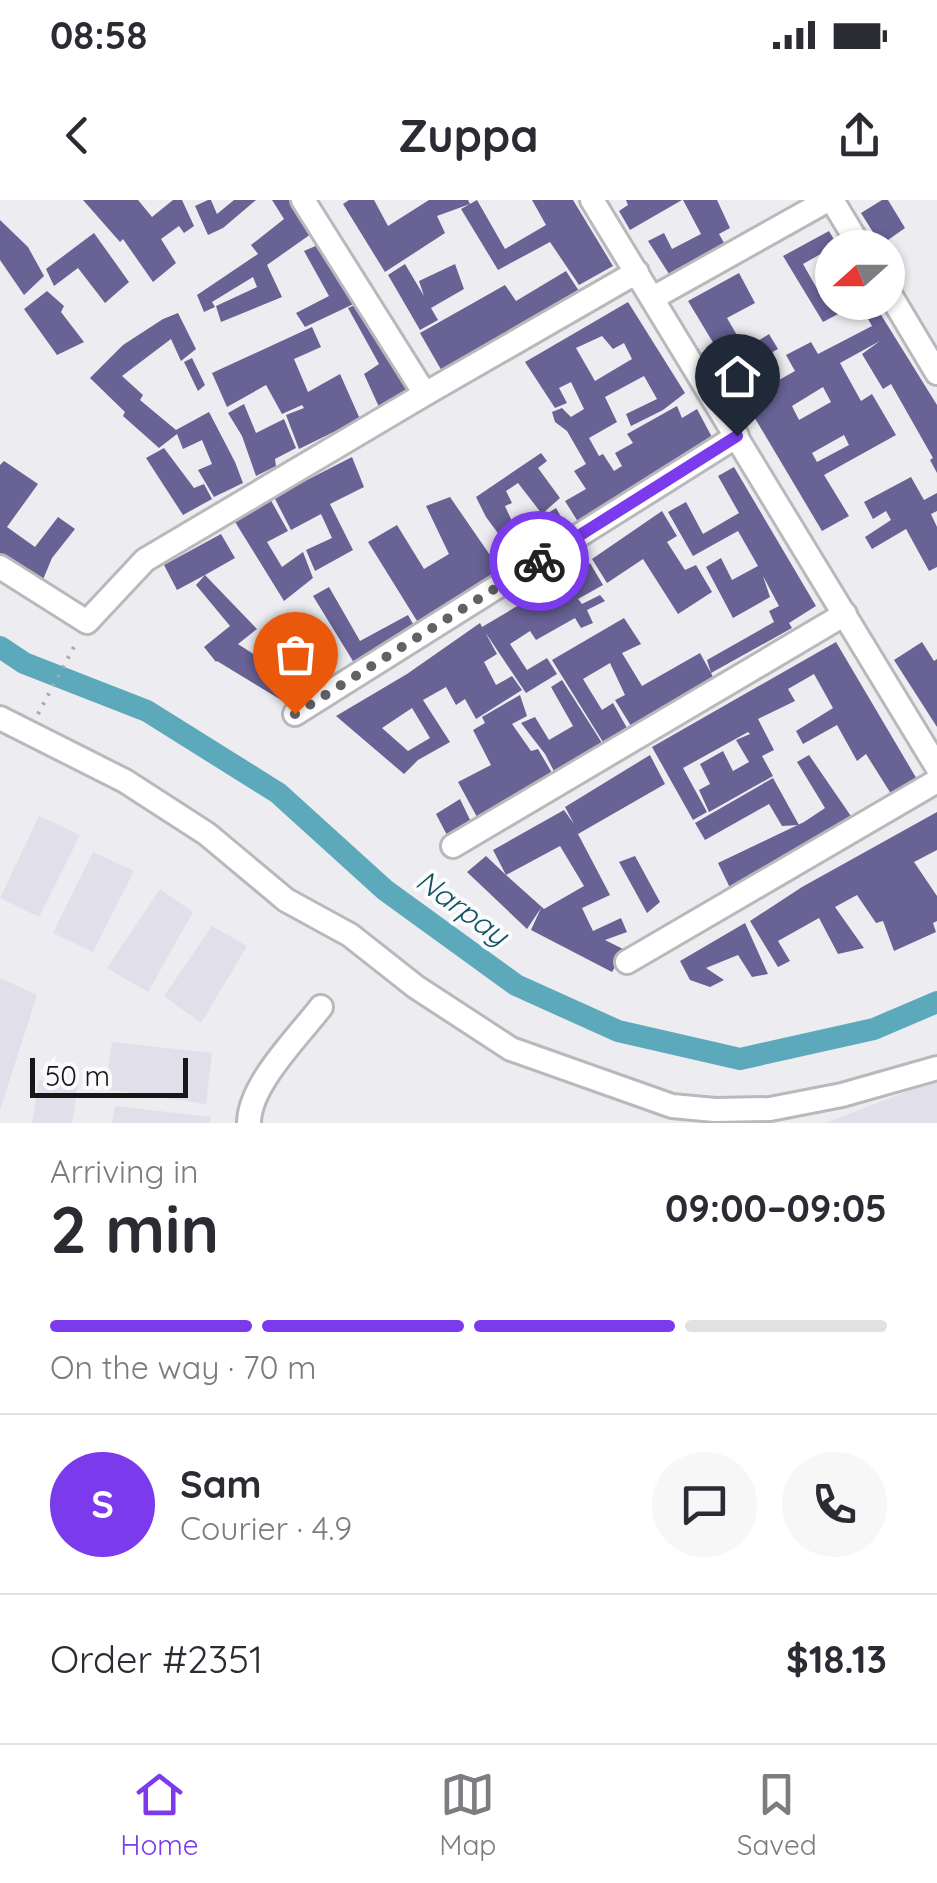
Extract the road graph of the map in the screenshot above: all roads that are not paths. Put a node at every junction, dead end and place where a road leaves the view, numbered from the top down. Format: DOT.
graph roads {
  1 [pos="303,200"];
  2 [pos="592,200"];
  3 [pos="830,200"];
  4 [pos="849,230"];
  5 [pos="638,272"];
  6 [pos="653,298"];
  7 [pos="905,319"];
  8 [pos="937,373"];
  9 [pos="425,394"];
  10 [pos="737,436"];
  11 [pos="0,567"];
  12 [pos="844,614"];
  13 [pos="295,714"];
  14 [pos="0,718"];
  15 [pos="937,767"];
  16 [pos="937,780"];
  17 [pos="453,846"];
  18 [pos="627,962"];
  19 [pos="321,1007"];
  20 [pos="937,1068"];
  21 [pos="249,1123"];
  1 -- 9 [label="street"];
  2 -- 5 [label="street"];
  3 -- 4 [label="street"];
  3 -- 6 [label="street"];
  5 -- 6 [label="street"];
  5 -- 9 [label="street"];
  6 -- 10 [label="street"];
  7 -- 8 [label="street"];
  9 -- 11 [label="street"];
  10 -- 12 [label="street"];
  10 -- 13 [label="street"];
  12 -- 15 [label="street"];
  12 -- 17 [label="street"];
  14 -- 20 [label="street"];
  16 -- 18 [label="street"];
  19 -- 21 [label="street"];
}
